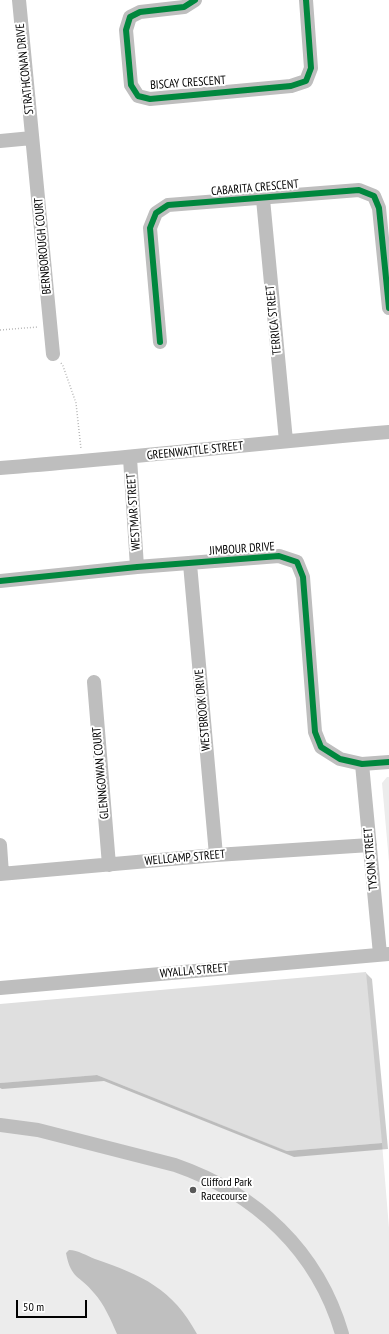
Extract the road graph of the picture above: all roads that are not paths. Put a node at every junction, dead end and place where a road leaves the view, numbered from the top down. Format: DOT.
graph roads {
  1 [pos="19,0"];
  2 [pos="195,0"];
  3 [pos="306,0"];
  4 [pos="32,138"];
  5 [pos="0,141"];
  6 [pos="262,198"];
  7 [pos="389,308"];
  8 [pos="160,342"];
  9 [pos="53,354"];
  10 [pos="389,432"];
  11 [pos="286,441"];
  12 [pos="130,458"];
  13 [pos="0,468"];
  14 [pos="190,564"];
  15 [pos="138,567"];
  16 [pos="0,580"];
  17 [pos="94,682"];
  18 [pos="389,762"];
  19 [pos="362,764"];
  20 [pos="0,845"];
  21 [pos="370,845"];
  22 [pos="216,856"];
  23 [pos="109,865"];
  24 [pos="1,874"];
  25 [pos="385,954"];
  26 [pos="0,988"];
  27 [pos="0,1125"];
  28 [pos="342,1334"];
  1 -- 4 [label="street, STRATHCONAN DRIVE"];
  2 -- 3 [label="street, BISCAY CRESCENT"];
  4 -- 5 [label="street"];
  4 -- 9 [label="street, BERNBOROUGH COURT"];
  6 -- 7 [label="street, CABARITA CRESCENT"];
  6 -- 8 [label="street, CABARITA CRESCENT"];
  6 -- 11 [label="street, TERRICA STREET"];
  10 -- 11 [label="street, GREENWATTLE STREET"];
  11 -- 12 [label="street, GREENWATTLE STREET"];
  12 -- 13 [label="street, GREENWATTLE STREET"];
  12 -- 15 [label="street, WESTMAR STREET"];
  14 -- 15 [label="street, JIMBOUR DRIVE"];
  14 -- 19 [label="street, JIMBOUR DRIVE"];
  14 -- 22 [label="street, WESTBROOK DRIVE"];
  15 -- 16 [label="street, JIMBOUR DRIVE"];
  17 -- 23 [label="street, GLENNGOWAN COURT"];
  18 -- 19 [label="street, JIMBOUR DRIVE"];
  19 -- 21 [label="street, TYSON STREET"];
  20 -- 24 [label="street"];
  21 -- 22 [label="street, WELLCAMP STREET"];
  21 -- 25 [label="street, TYSON STREET"];
  22 -- 23 [label="street, WELLCAMP STREET"];
  23 -- 24 [label="street, WELLCAMP STREET"];
  25 -- 26 [label="street, WYALLA STREET"];
  27 -- 28 [label="street"];
}
